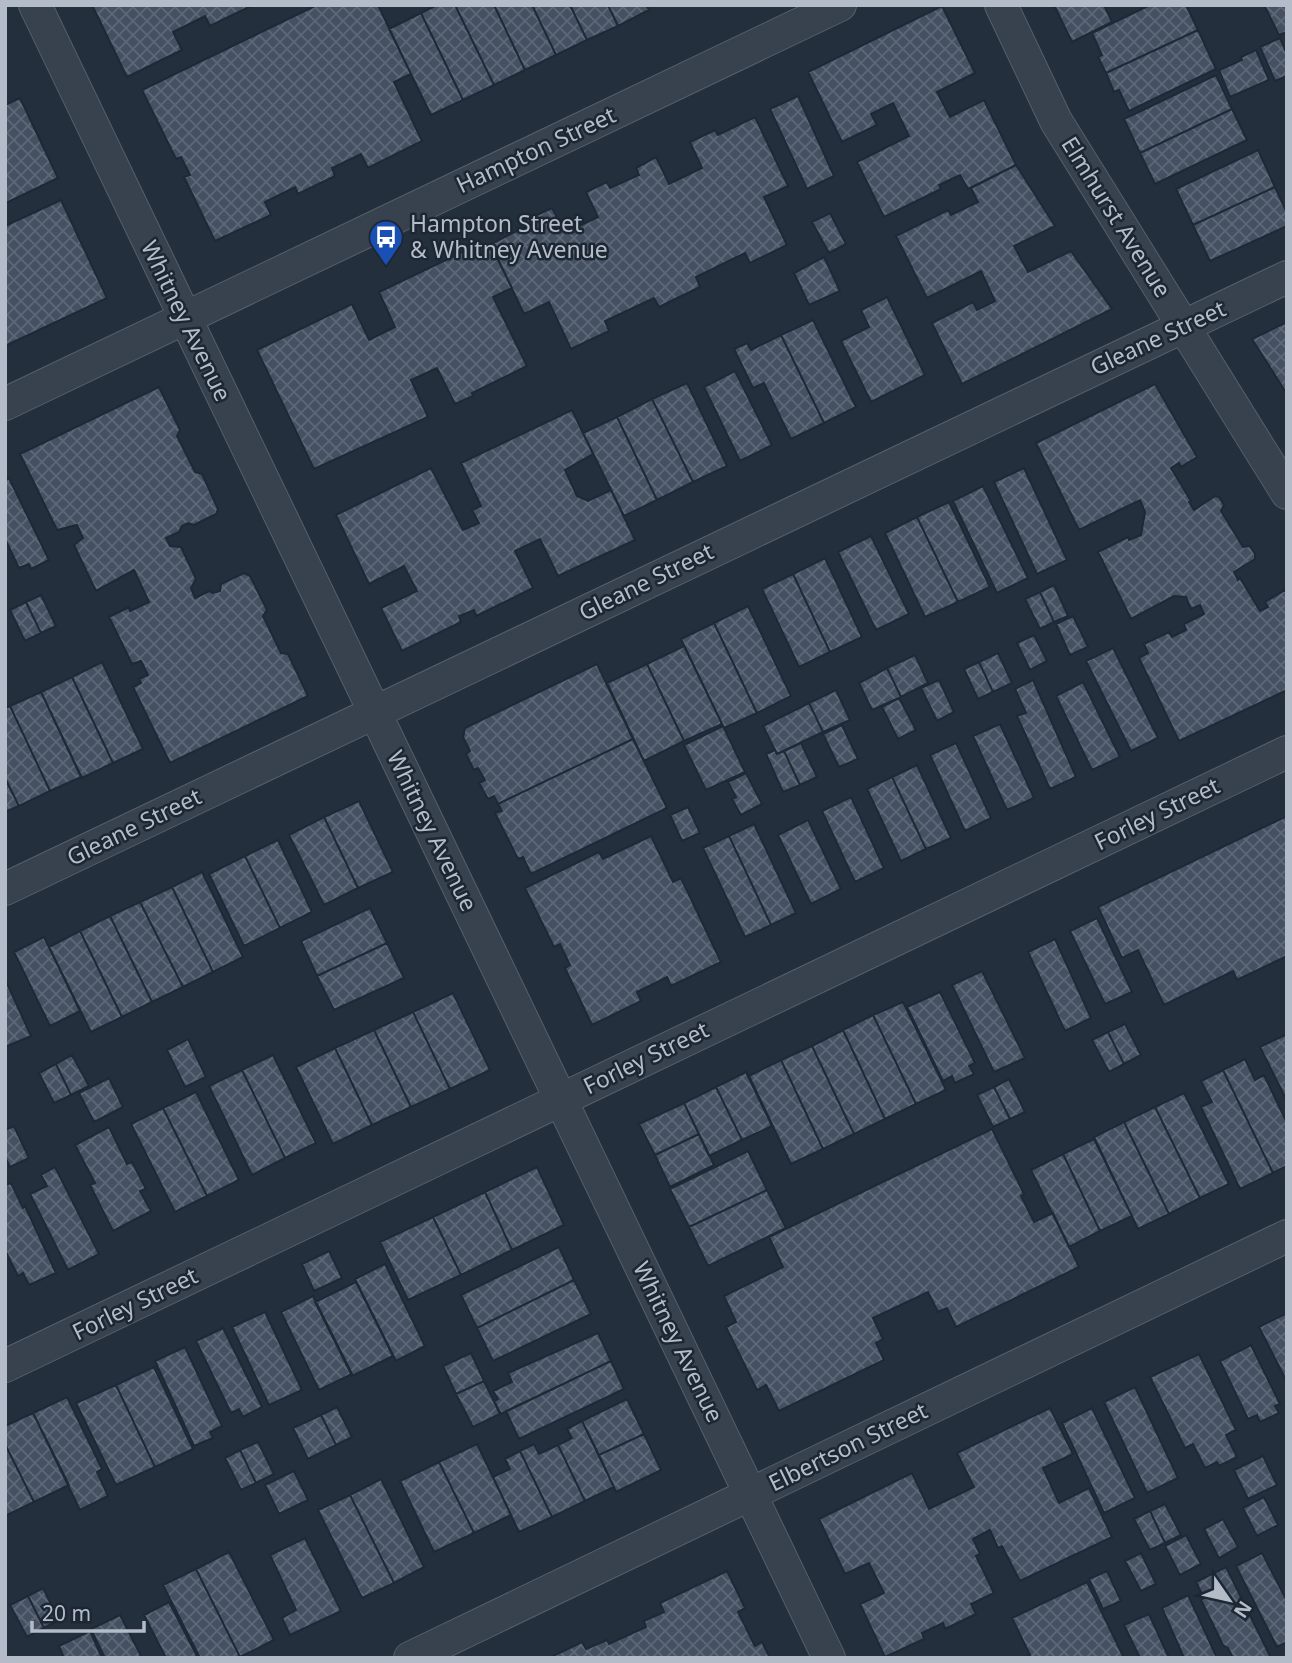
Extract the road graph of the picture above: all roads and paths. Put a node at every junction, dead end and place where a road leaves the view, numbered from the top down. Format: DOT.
graph roads {
  1 [pos="35,5"];
  2 [pos="840,5"];
  3 [pos="1001,5"];
  4 [pos="1287,277"];
  5 [pos="185,317"];
  6 [pos="1183,326"];
  7 [pos="5,404"];
  8 [pos="1287,493"];
  9 [pos="374,712"];
  10 [pos="1287,752"];
  11 [pos="5,889"];
  12 [pos="561,1098"];
  13 [pos="1287,1236"];
  14 [pos="5,1366"];
  15 [pos="751,1494"];
  16 [pos="410,1658"];
  17 [pos="830,1658"];
  1 -- 5 [label="street, Whitney Avenue"];
  2 -- 5 [label="street, Hampton Street"];
  3 -- 6 [label="street, Elmhurst Avenue"];
  4 -- 6 [label="street, Gleane Street"];
  5 -- 7 [label="street, Hampton Street"];
  5 -- 9 [label="street, Whitney Avenue"];
  6 -- 8 [label="street, Elmhurst Avenue"];
  6 -- 9 [label="street, Gleane Street"];
  9 -- 11 [label="street, Gleane Street"];
  9 -- 12 [label="street, Whitney Avenue"];
  10 -- 12 [label="street, Forley Street"];
  12 -- 14 [label="street, Forley Street"];
  12 -- 15 [label="street, Whitney Avenue"];
  13 -- 15 [label="street, Elbertson Street"];
  15 -- 16 [label="street, Elbertson Street"];
  15 -- 17 [label="street, Whitney Avenue"];
}
